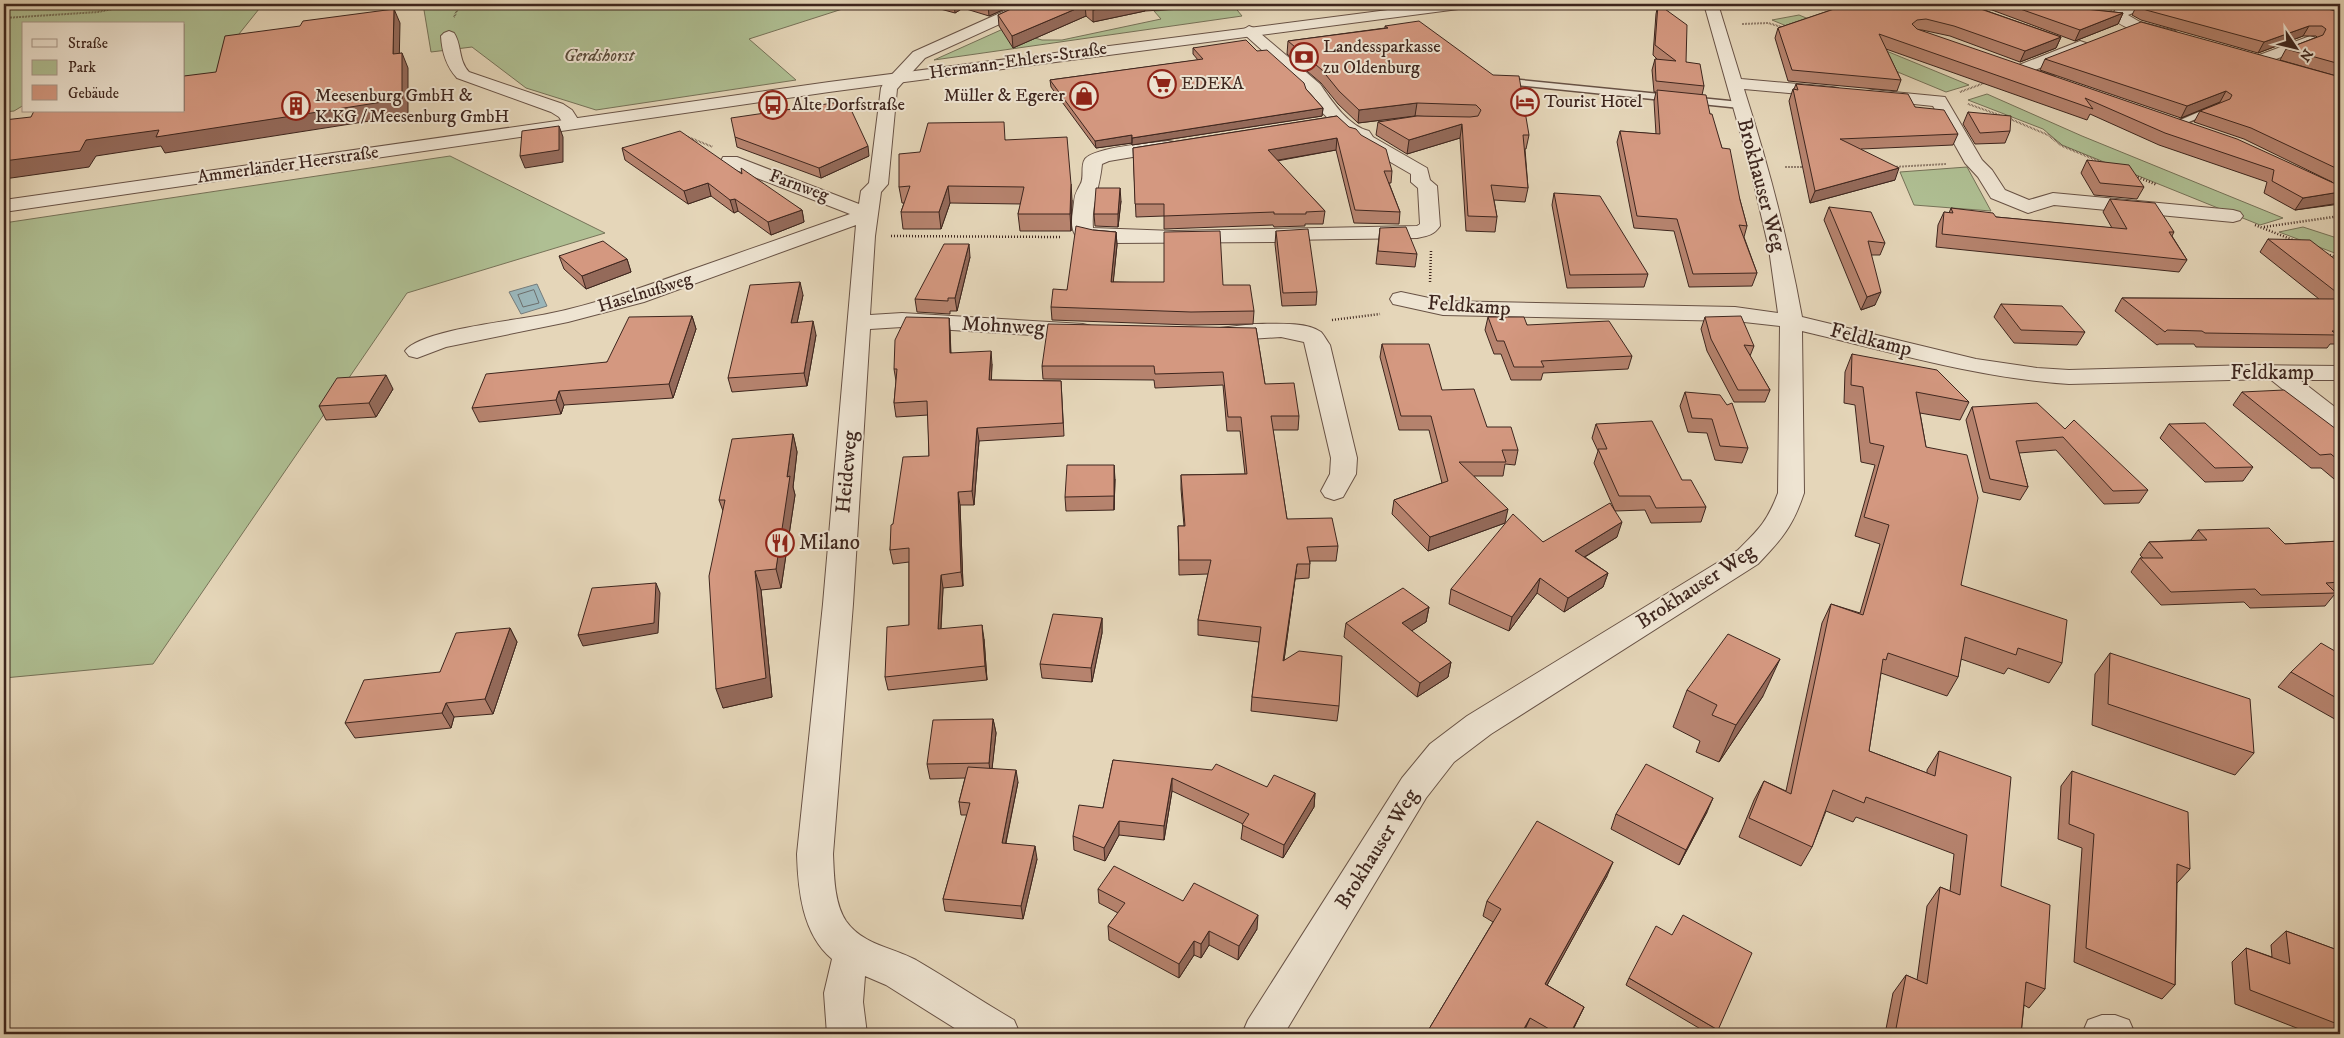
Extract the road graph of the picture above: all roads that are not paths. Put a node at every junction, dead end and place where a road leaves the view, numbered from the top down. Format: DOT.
graph roads {
  1 [pos="1032,4"];
  2 [pos="1466,4"];
  3 [pos="2143,4"];
  4 [pos="1713,11"];
  5 [pos="2103,16"];
  6 [pos="2124,25"];
  7 [pos="1249,31"];
  8 [pos="449,36"];
  9 [pos="2188,39"];
  10 [pos="2056,41"];
  11 [pos="2092,42"];
  12 [pos="2310,42"];
  13 [pos="2075,48"];
  14 [pos="2242,55"];
  15 [pos="2260,60"];
  16 [pos="2288,69"];
  17 [pos="898,77"];
  18 [pos="1497,81"];
  19 [pos="1734,83"];
  20 [pos="2066,86"];
  21 [pos="1740,105"];
  22 [pos="2219,107"];
  23 [pos="2158,117"];
  24 [pos="572,124"];
  25 [pos="1315,124"];
  26 [pos="2176,124"];
  27 [pos="1348,126"];
  28 [pos="1379,128"];
  29 [pos="2202,133"];
  30 [pos="1186,144"];
  31 [pos="730,161"];
  32 [pos="4,206"];
  33 [pos="2233,216"];
  34 [pos="867,225"];
  35 [pos="1401,299"];
  36 [pos="1791,321"];
  37 [pos="860,323"];
  38 [pos="1101,332"];
  39 [pos="1200,334"];
  40 [pos="416,351"];
  41 [pos="2277,373"];
  42 [pos="2340,373"];
  43 [pos="2340,423"];
  44 [pos="1334,491"];
  45 [pos="853,953"];
  46 [pos="847,1034"];
  47 [pos="1000,1034"];
  48 [pos="1262,1034"];
  49 [pos="2102,1034"];
  50 [pos="2115,1034"];
  1 -- 17 [label="street"];
  2 -- 7 [label="street, Hermann-Ehlers-Straße"];
  3 -- 6 [label="street"];
  4 -- 19 [label="street, Brokhauser Weg"];
  5 -- 6 [label="street"];
  6 -- 9 [label="street"];
  7 -- 17 [label="street, Hermann-Ehlers-Straße"];
  7 -- 27 [label="street"];
  8 -- 24 [label="street"];
  10 -- 13 [label="street"];
  11 -- 13 [label="street"];
  12 -- 15 [label="street"];
  13 -- 20 [label="street"];
  14 -- 15 [label="street"];
  15 -- 16 [label="street"];
  17 -- 24 [label="street, Hermann-Ehlers-Straße"];
  17 -- 34 [label="street, Heideweg"];
  18 -- 21 [label="lane"];
  19 -- 21 [label="street, Brokhauser Weg"];
  19 -- 33 [label="street"];
  21 -- 36 [label="street, Brokhauser Weg"];
  22 -- 26 [label="lane"];
  23 -- 26 [label="street"];
  24 -- 32 [label="street, Ammerländer Heerstraße"];
  25 -- 27 [label="street"];
  26 -- 29 [label="street"];
  27 -- 28 [label="street"];
  27 -- 30 [label="street"];
  31 -- 34 [label="street, Farnweg"];
  34 -- 37 [label="street, Heideweg"];
  34 -- 40 [label="street, Haselnußweg"];
  35 -- 36 [label="street, Feldkamp"];
  36 -- 41 [label="street, Feldkamp"];
  36 -- 48 [label="street, Brokhauser Weg"];
  37 -- 38 [label="street, Mohnweg"];
  37 -- 45 [label="street, Heideweg"];
  39 -- 44 [label="street"];
  41 -- 42 [label="street, Feldkamp"];
  41 -- 43 [label="street"];
  45 -- 46 [label="street"];
  45 -- 47 [label="street, Heideweg"];
  49 -- 50 [label="street"];
}
